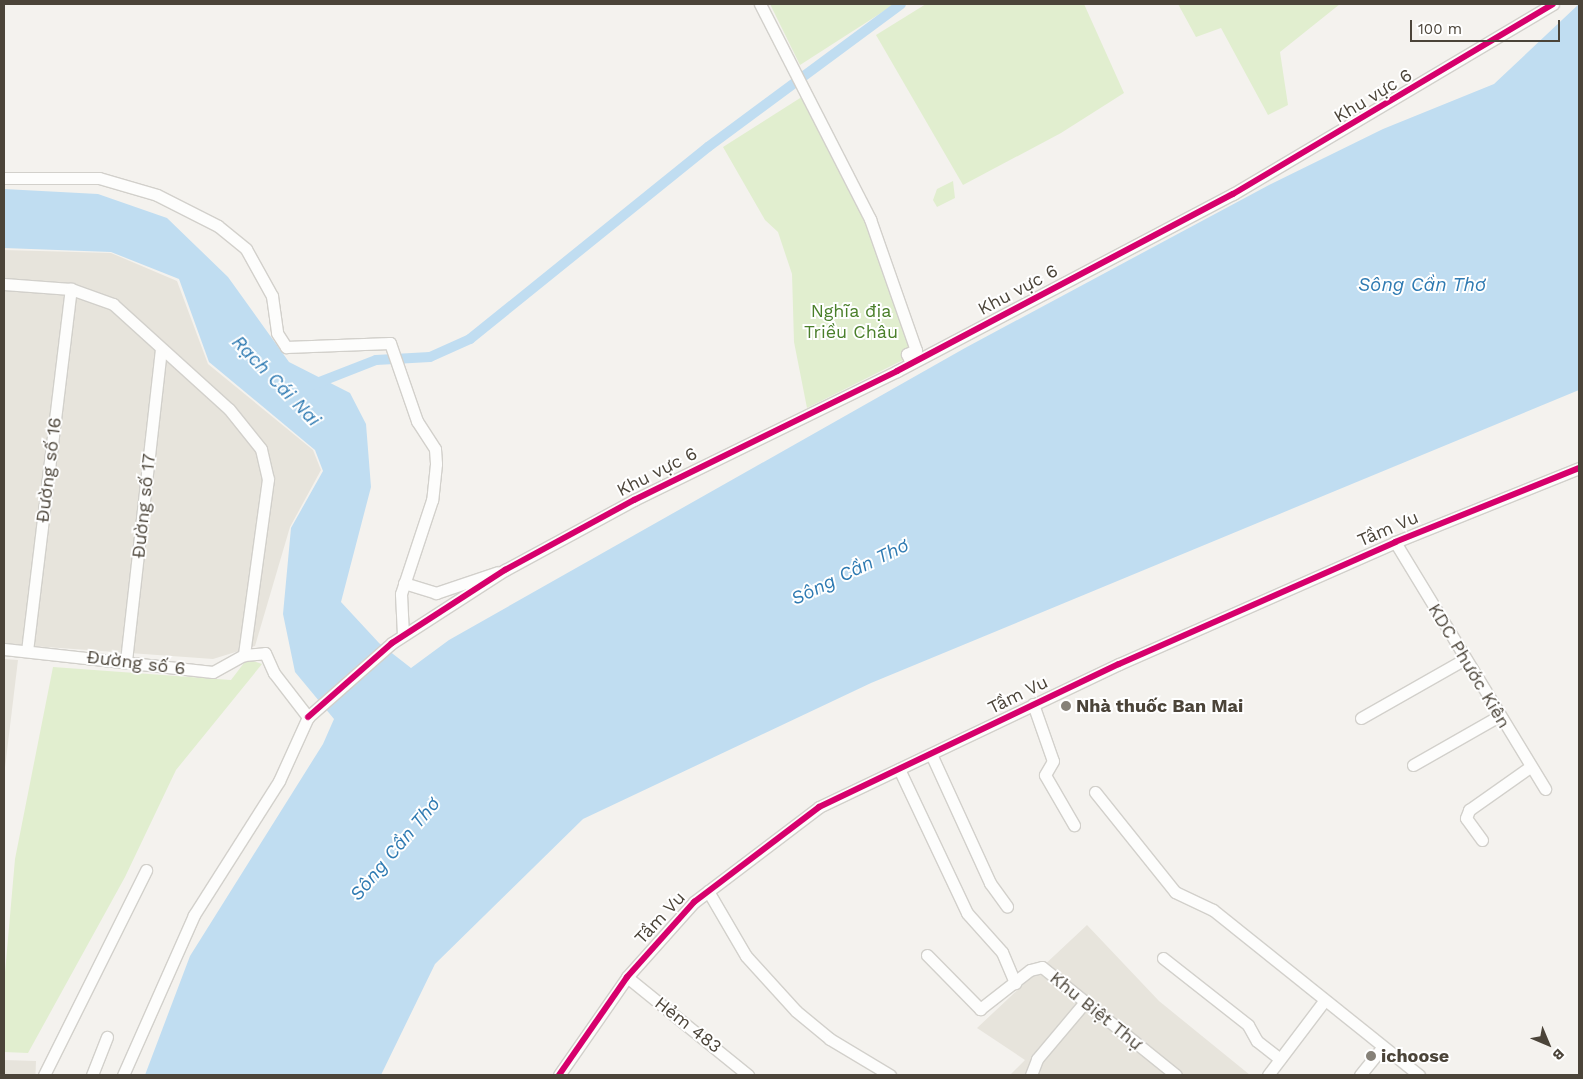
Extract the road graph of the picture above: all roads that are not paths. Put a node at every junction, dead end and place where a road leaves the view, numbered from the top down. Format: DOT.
graph roads {
  1 [pos="760,4"];
  2 [pos="1553,4"];
  3 [pos="4,178"];
  4 [pos="4,284"];
  5 [pos="71,289"];
  6 [pos="161,352"];
  7 [pos="911,363"];
  8 [pos="1579,468"];
  9 [pos="1395,542"];
  10 [pos="505,570"];
  11 [pos="404,583"];
  12 [pos="403,635"];
  13 [pos="4,649"];
  14 [pos="27,651"];
  15 [pos="244,655"];
  16 [pos="1465,659"];
  17 [pos="126,661"];
  18 [pos="1033,704"];
  19 [pos="1499,716"];
  20 [pos="308,717"];
  21 [pos="1361,718"];
  22 [pos="931,754"];
  23 [pos="1413,765"];
  24 [pos="1530,767"];
  25 [pos="899,769"];
  26 [pos="1545,789"];
  27 [pos="1095,792"];
  28 [pos="1074,825"];
  29 [pos="1482,840"];
  30 [pos="146,870"];
  31 [pos="708,891"];
  32 [pos="1007,906"];
  33 [pos="927,955"];
  34 [pos="1163,958"];
  35 [pos="627,977"];
  36 [pos="1016,983"];
  37 [pos="1324,1001"];
  38 [pos="1085,1002"];
  39 [pos="107,1037"];
  40 [pos="1383,1047"];
  41 [pos="1280,1059"];
  42 [pos="44,1075"];
  43 [pos="92,1075"];
  44 [pos="123,1075"];
  45 [pos="558,1075"];
  46 [pos="748,1075"];
  47 [pos="890,1075"];
  48 [pos="1031,1075"];
  49 [pos="1176,1075"];
  50 [pos="1268,1075"];
  51 [pos="1360,1075"];
  52 [pos="1419,1075"];
  1 -- 7 [label="street"];
  2 -- 7 [label="street, Khu vực 6"];
  3 -- 11 [label="street"];
  4 -- 5 [label="street"];
  5 -- 6 [label="street"];
  5 -- 14 [label="street, Đường số 16"];
  6 -- 15 [label="street"];
  6 -- 17 [label="street, Đường số 17"];
  7 -- 10 [label="street, Khu vực 6"];
  8 -- 9 [label="street, Tầm Vu"];
  9 -- 16 [label="street, KDC Phước Kiên"];
  9 -- 18 [label="street, Tầm Vu"];
  10 -- 11 [label="street"];
  10 -- 12 [label="street, Khu vực 6"];
  11 -- 12 [label="street"];
  12 -- 20 [label="street, Khu vực 6"];
  13 -- 14 [label="street, Đường số 6"];
  14 -- 17 [label="street, Đường số 6"];
  15 -- 17 [label="street, Đường số 6"];
  15 -- 20 [label="street, Đường số 6"];
  16 -- 19 [label="street, KDC Phước Kiên"];
  16 -- 21 [label="street"];
  18 -- 22 [label="street, Tầm Vu"];
  18 -- 28 [label="street"];
  19 -- 23 [label="street"];
  19 -- 24 [label="street, KDC Phước Kiên"];
  20 -- 44 [label="street"];
  22 -- 25 [label="street, Tầm Vu"];
  22 -- 32 [label="street"];
  24 -- 26 [label="street, KDC Phước Kiên"];
  24 -- 29 [label="street"];
  25 -- 31 [label="street, Tầm Vu"];
  25 -- 36 [label="street"];
  27 -- 37 [label="street"];
  30 -- 42 [label="street"];
  31 -- 35 [label="street, Tầm Vu"];
  31 -- 47 [label="street"];
  33 -- 36 [label="street, Khu Biệt Thự"];
  34 -- 41 [label="street"];
  35 -- 45 [label="street, Tầm Vu"];
  35 -- 46 [label="street, Hẻm 483"];
  36 -- 38 [label="street, Khu Biệt Thự"];
  37 -- 40 [label="street"];
  37 -- 41 [label="street"];
  38 -- 48 [label="street"];
  38 -- 49 [label="street, Khu Biệt Thự"];
  39 -- 43 [label="street"];
  40 -- 51 [label="street"];
  40 -- 52 [label="street"];
  41 -- 50 [label="street"];
}
